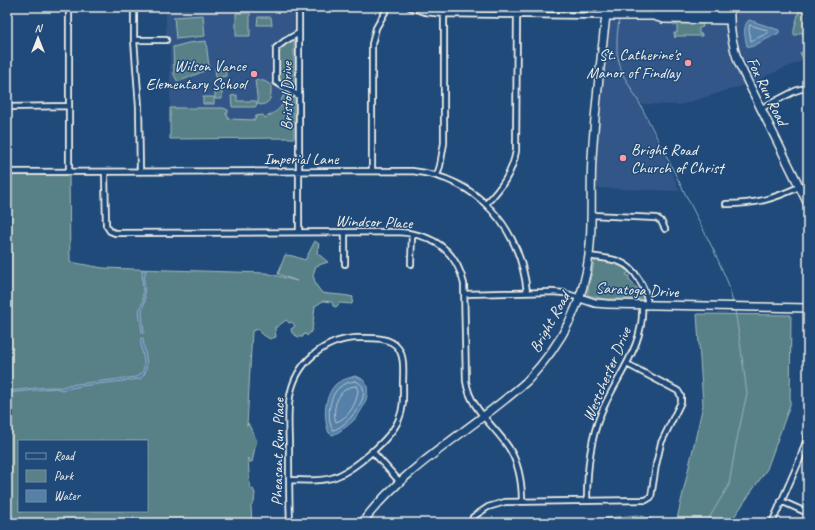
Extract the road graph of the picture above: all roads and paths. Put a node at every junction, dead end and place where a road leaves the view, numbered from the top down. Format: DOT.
graph roads {
  1 [pos="69,7"];
  2 [pos="134,7"];
  3 [pos="299,7"];
  4 [pos="388,7"];
  5 [pos="410,7"];
  6 [pos="607,7"];
  7 [pos="729,13"];
  8 [pos="444,14"];
  9 [pos="517,15"];
  10 [pos="606,16"];
  11 [pos="299,34"];
  12 [pos="134,40"];
  13 [pos="166,40"];
  14 [pos="808,89"];
  15 [pos="7,91"];
  16 [pos="299,96"];
  17 [pos="69,106"];
  18 [pos="7,107"];
  19 [pos="760,109"];
  20 [pos="300,171"];
  21 [pos="372,171"];
  22 [pos="7,172"];
  23 [pos="69,172"];
  24 [pos="105,172"];
  25 [pos="140,172"];
  26 [pos="437,175"];
  27 [pos="799,187"];
  28 [pos="486,204"];
  29 [pos="726,204"];
  30 [pos="808,204"];
  31 [pos="590,215"];
  32 [pos="665,229"];
  33 [pos="299,232"];
  34 [pos="345,232"];
  35 [pos="412,234"];
  36 [pos="589,256"];
  37 [pos="345,264"];
  38 [pos="410,264"];
  39 [pos="527,292"];
  40 [pos="465,294"];
  41 [pos="580,298"];
  42 [pos="645,305"];
  43 [pos="808,308"];
  44 [pos="628,364"];
  45 [pos="484,416"];
  46 [pos="808,438"];
  47 [pos="372,450"];
  48 [pos="290,480"];
  49 [pos="400,482"];
  50 [pos="587,500"];
  51 [pos="522,501"];
  52 [pos="782,501"];
  53 [pos="808,513"];
  54 [pos="473,517"];
  55 [pos="290,523"];
  56 [pos="362,523"];
  57 [pos="772,523"];
  1 -- 17 [label="street"];
  2 -- 12 [label="street"];
  3 -- 11 [label="street, Bristol Drive"];
  4 -- 21 [label="street"];
  5 -- 8 [label="street"];
  6 -- 10 [label="main road, Bright Road"];
  7 -- 10 [label="main road"];
  7 -- 19 [label="main road, Fox Run Road"];
  8 -- 9 [label="street"];
  8 -- 26 [label="street"];
  9 -- 10 [label="street"];
  9 -- 28 [label="street"];
  10 -- 31 [label="main road, Bright Road"];
  11 -- 16 [label="street, Bristol Drive"];
  11 -- 16 [label="street"];
  12 -- 13 [label="street"];
  12 -- 25 [label="street"];
  14 -- 19 [label="street"];
  15 -- 18 [label="street"];
  16 -- 20 [label="street, Bristol Drive"];
  17 -- 18 [label="street"];
  17 -- 23 [label="street"];
  19 -- 27 [label="main road, Fox Run Road"];
  20 -- 21 [label="street, Imperial Lane"];
  20 -- 25 [label="street, Imperial Lane"];
  20 -- 33 [label="street, Bristol Drive"];
  21 -- 26 [label="street, Imperial Lane"];
  22 -- 23 [label="street, Imperial Lane"];
  23 -- 24 [label="street, Imperial Lane"];
  24 -- 25 [label="street, Imperial Lane"];
  24 -- 33 [label="street, Windsor Place"];
  26 -- 28 [label="street, Imperial Lane"];
  27 -- 29 [label="street"];
  27 -- 30 [label="main road, Fox Run Road"];
  28 -- 39 [label="street, Imperial Lane"];
  31 -- 32 [label="street"];
  31 -- 36 [label="main road, Bright Road"];
  33 -- 34 [label="street, Windsor Place"];
  34 -- 35 [label="street, Windsor Place"];
  34 -- 37 [label="street"];
  35 -- 38 [label="street"];
  35 -- 40 [label="street, Windsor Place"];
  36 -- 41 [label="main road, Bright Road"];
  36 -- 42 [label="street, Westchester Drive"];
  39 -- 40 [label="street, Saratoga Drive"];
  39 -- 41 [label="street, Saratoga Drive"];
  40 -- 45 [label="street, Windsor Place"];
  41 -- 42 [label="main road, Saratoga Drive"];
  41 -- 45 [label="main road, Bright Road"];
  42 -- 43 [label="main road, Saratoga Drive"];
  42 -- 44 [label="street, Westchester Drive"];
  44 -- 50 [label="street, Westchester Drive"];
  44 -- 50 [label="street"];
  45 -- 49 [label="main road, Bright Road"];
  45 -- 51 [label="street, Windsor Place"];
  46 -- 52 [label="street"];
  47 -- 48 [label="street"];
  47 -- 48 [label="street, Pheasant Run Place"];
  47 -- 49 [label="street"];
  48 -- 55 [label="street, Pheasant Run Place"];
  49 -- 56 [label="main road, Bright Road"];
  50 -- 51 [label="street"];
  51 -- 54 [label="street"];
  52 -- 53 [label="street"];
  52 -- 57 [label="street"];
}
